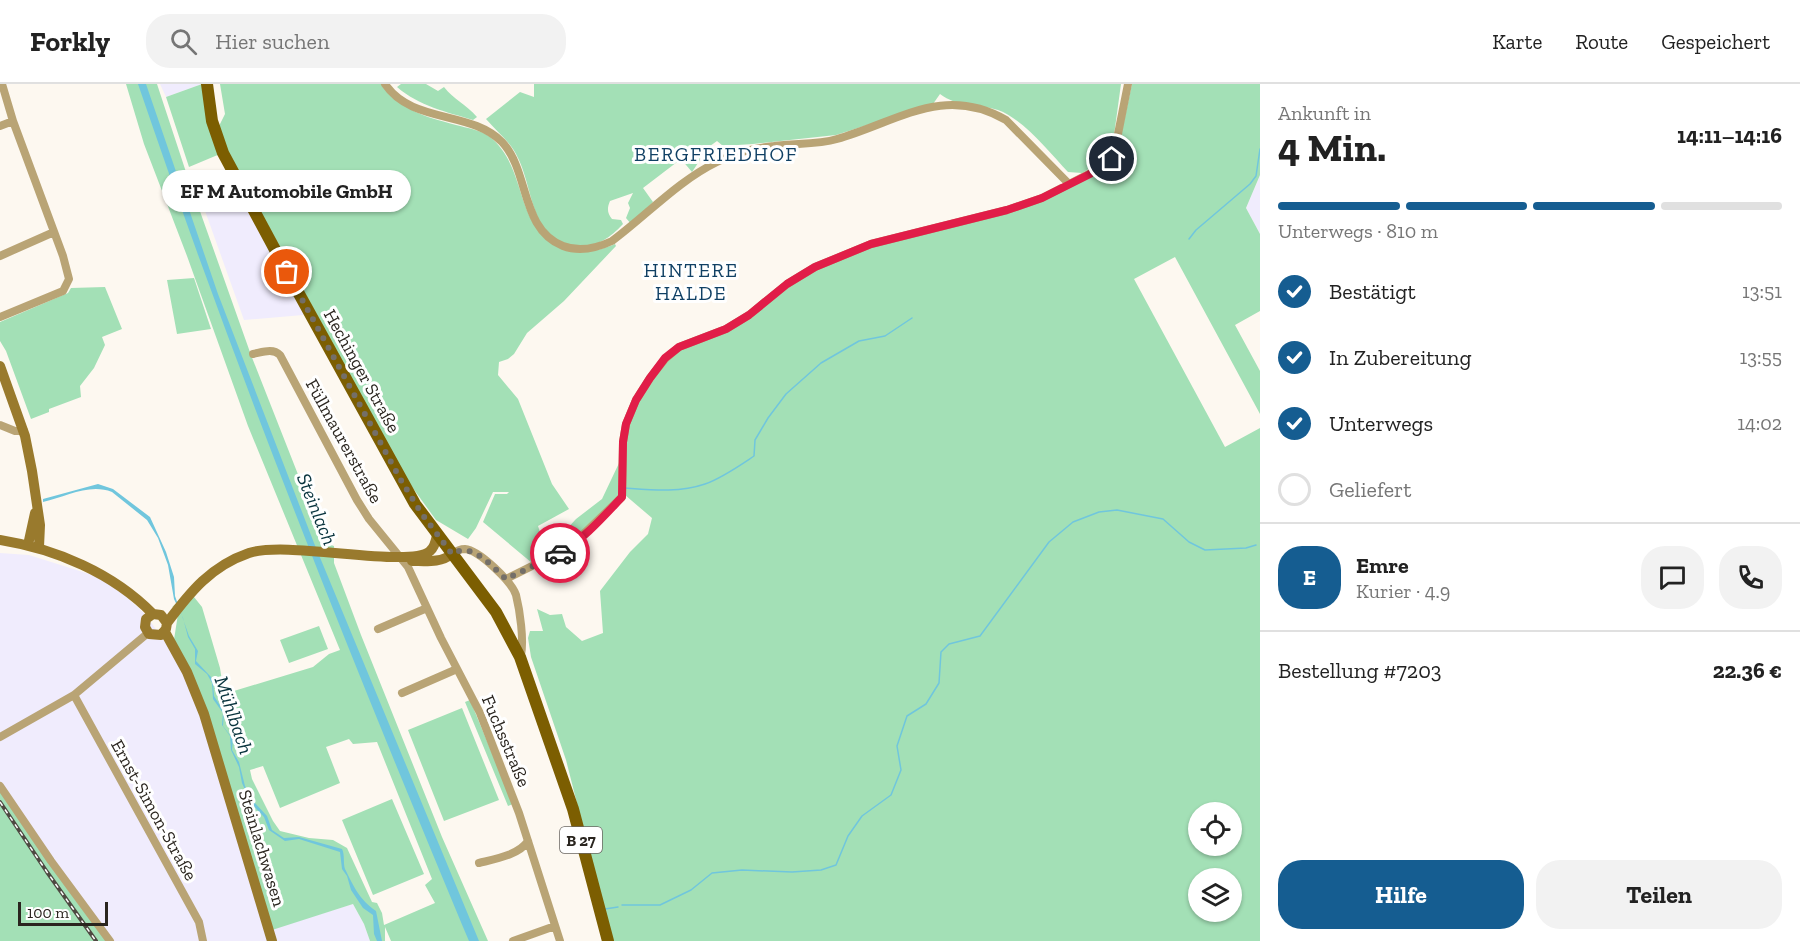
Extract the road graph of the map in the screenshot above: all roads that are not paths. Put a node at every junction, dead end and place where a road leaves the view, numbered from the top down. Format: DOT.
graph roads {
  1 [pos="2,84"];
  2 [pos="207,84"];
  3 [pos="385,84"];
  4 [pos="1128,84"];
  5 [pos="13,121"];
  6 [pos="0,126"];
  7 [pos="1069,184"];
  8 [pos="54,232"];
  9 [pos="0,256"];
  10 [pos="0,317"];
  11 [pos="253,354"];
  12 [pos="0,366"];
  13 [pos="0,426"];
  14 [pos="24,431"];
  15 [pos="437,535"];
  16 [pos="0,540"];
  17 [pos="34,546"];
  18 [pos="452,554"];
  19 [pos="421,555"];
  20 [pos="402,558"];
  21 [pos="506,579"];
  22 [pos="427,608"];
  23 [pos="519,618"];
  24 [pos="153,621"];
  25 [pos="503,624"];
  26 [pos="378,629"];
  27 [pos="520,657"];
  28 [pos="457,669"];
  29 [pos="402,693"];
  30 [pos="74,695"];
  31 [pos="0,737"];
  32 [pos="0,786"];
  33 [pos="528,841"];
  34 [pos="479,863"];
  35 [pos="555,926"];
  36 [pos="110,941"];
  37 [pos="203,941"];
  38 [pos="272,941"];
  39 [pos="513,941"];
  40 [pos="560,941"];
  41 [pos="608,941"];
  1 -- 5 [label="street"];
  2 -- 15 [label="main road, Hechinger Straße / B 27"];
  3 -- 7 [label="street"];
  4 -- 7 [label="street"];
  5 -- 6 [label="street"];
  5 -- 8 [label="street"];
  7 -- 21 [label="street"];
  8 -- 9 [label="street"];
  8 -- 10 [label="street"];
  11 -- 20 [label="street, Füllmaurerstraße"];
  12 -- 14 [label="street"];
  13 -- 14 [label="street"];
  14 -- 17 [label="street"];
  15 -- 18 [label="main road, Hechinger Straße / B 27"];
  15 -- 19 [label="street"];
  16 -- 17 [label="street, Steinlachwasen"];
  17 -- 24 [label="street, Steinlachwasen"];
  18 -- 19 [label="street"];
  18 -- 20 [label="street"];
  18 -- 21 [label="street, Hechinger Straße"];
  18 -- 25 [label="main road, Hechinger Straße / B 27"];
  19 -- 20 [label="street"];
  20 -- 22 [label="street, Fuchsstraße"];
  20 -- 24 [label="street"];
  21 -- 23 [label="street, Hechinger Straße"];
  22 -- 26 [label="street"];
  22 -- 28 [label="street, Fuchsstraße"];
  23 -- 25 [label="street"];
  23 -- 27 [label="street, Hechinger Straße"];
  24 -- 30 [label="street"];
  24 -- 38 [label="street, Steinlachwasen"];
  25 -- 27 [label="main road, Hechinger Straße / B 27"];
  27 -- 41 [label="main road, Hechinger Straße / B 27"];
  28 -- 29 [label="street"];
  28 -- 33 [label="street, Fuchsstraße"];
  30 -- 31 [label="street"];
  30 -- 37 [label="street, Ernst-Simon-Straße"];
  32 -- 36 [label="street"];
  33 -- 34 [label="street"];
  33 -- 35 [label="street, Fuchsstraße"];
  35 -- 39 [label="street"];
  35 -- 40 [label="street, Fuchsstraße"];
}
